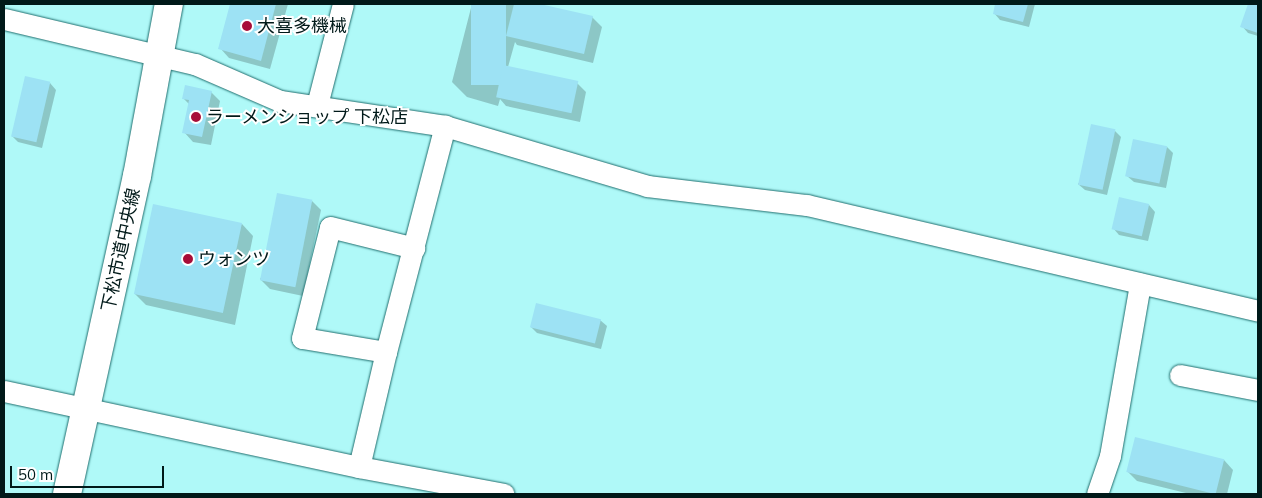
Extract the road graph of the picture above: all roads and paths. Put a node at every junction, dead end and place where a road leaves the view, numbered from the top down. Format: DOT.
graph roads {
  1 [pos="168,4"];
  2 [pos="343,4"];
  3 [pos="4,20"];
  4 [pos="158,55"];
  5 [pos="317,105"];
  6 [pos="445,126"];
  7 [pos="414,248"];
  8 [pos="1140,284"];
  9 [pos="1258,311"];
  10 [pos="386,352"];
  11 [pos="1180,375"];
  12 [pos="1258,390"];
  13 [pos="4,391"];
  14 [pos="86,409"];
  15 [pos="359,467"];
  16 [pos="67,494"];
  17 [pos="504,494"];
  18 [pos="1097,494"];
  1 -- 4 [label="street, 下松市道中央線"];
  2 -- 5 [label="street"];
  3 -- 4 [label="street"];
  4 -- 5 [label="street"];
  4 -- 14 [label="street, 下松市道中央線"];
  5 -- 6 [label="street"];
  6 -- 7 [label="street"];
  6 -- 8 [label="street"];
  7 -- 10 [label="street"];
  7 -- 10 [label="street"];
  8 -- 9 [label="street"];
  8 -- 18 [label="street"];
  10 -- 15 [label="street"];
  11 -- 12 [label="street"];
  13 -- 14 [label="street"];
  14 -- 15 [label="street"];
  14 -- 16 [label="street, 下松市道中央線"];
  15 -- 17 [label="street"];
}
